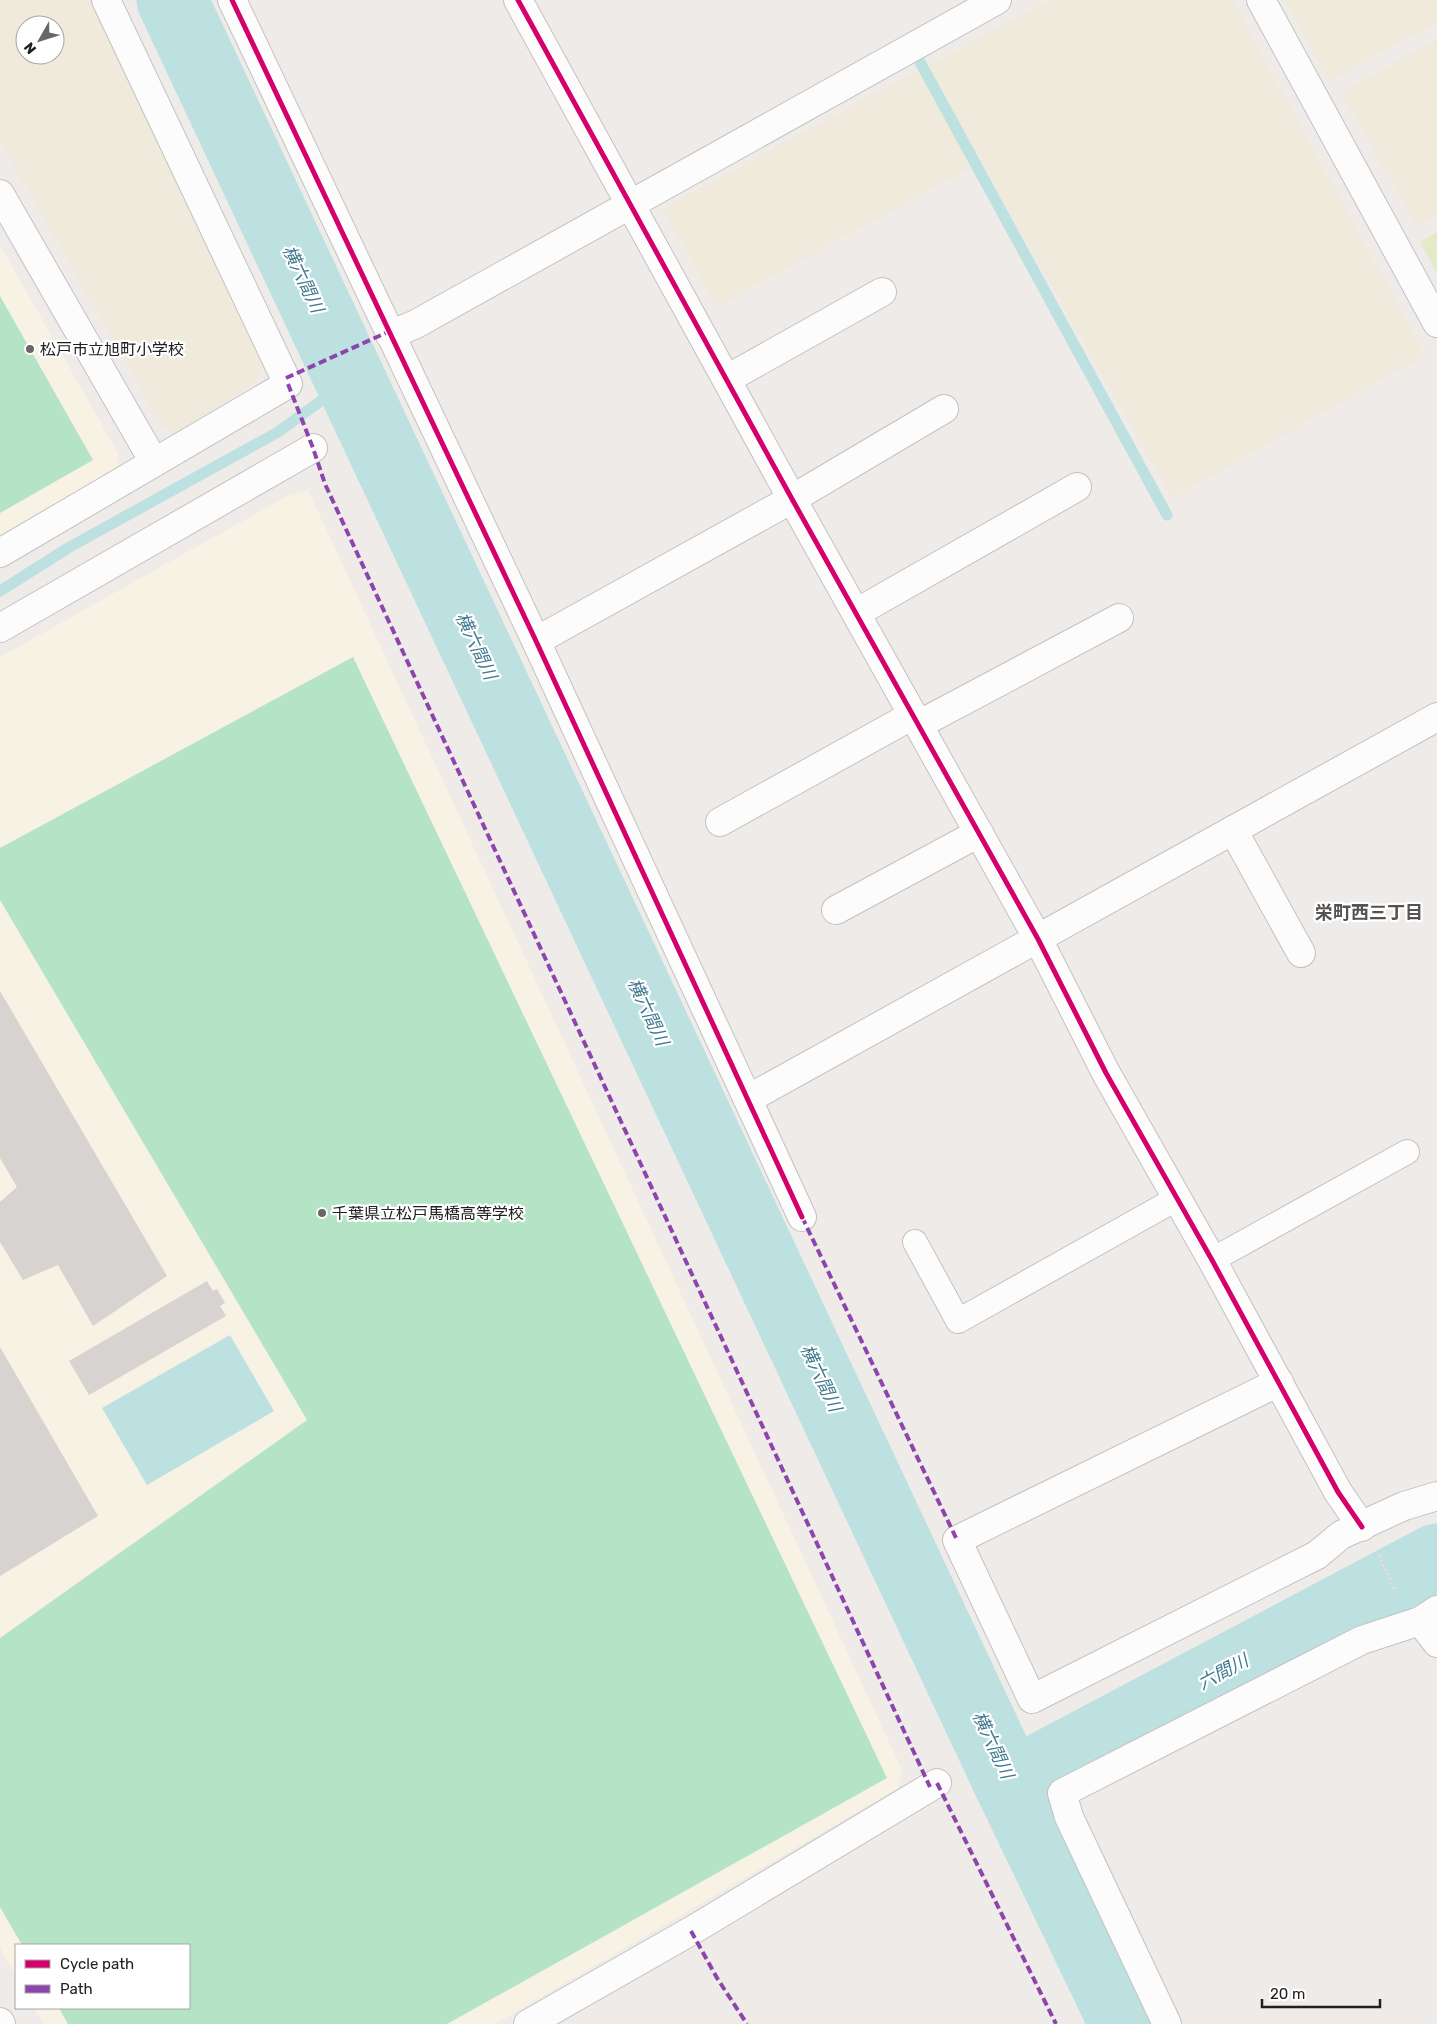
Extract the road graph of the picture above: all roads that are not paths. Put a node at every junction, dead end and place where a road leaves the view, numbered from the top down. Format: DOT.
graph roads {
  1 [pos="106,0"];
  2 [pos="232,0"];
  3 [pos="518,0"];
  4 [pos="997,0"];
  5 [pos="1260,0"];
  6 [pos="0,194"];
  7 [pos="630,203"];
  8 [pos="882,292"];
  9 [pos="1437,323"];
  10 [pos="390,335"];
  11 [pos="727,379"];
  12 [pos="944,409"];
  13 [pos="314,448"];
  14 [pos="154,462"];
  15 [pos="1077,487"];
  16 [pos="792,499"];
  17 [pos="0,553"];
  18 [pos="856,613"];
  19 [pos="1119,618"];
  20 [pos="0,628"];
  21 [pos="536,641"];
  22 [pos="1437,717"];
  23 [pos="916,720"];
  24 [pos="720,822"];
  25 [pos="1233,830"];
  26 [pos="979,833"];
  27 [pos="836,910"];
  28 [pos="1038,939"];
  29 [pos="1301,953"];
  30 [pos="748,1098"];
  31 [pos="1407,1152"];
  32 [pos="1176,1199"];
  33 [pos="802,1217"];
  34 [pos="915,1242"];
  35 [pos="1212,1260"];
  36 [pos="1280,1382"];
  37 [pos="1437,1496"];
  38 [pos="1368,1537"];
  39 [pos="1428,1616"];
  40 [pos="1437,1643"];
  41 [pos="937,1783"];
  42 [pos="528,2024"];
  43 [pos="1167,2024"];
  1 -- 14 [label="street"];
  2 -- 10 [label="street"];
  3 -- 7 [label="street"];
  4 -- 7 [label="street"];
  5 -- 9 [label="street"];
  6 -- 14 [label="street"];
  7 -- 10 [label="street"];
  7 -- 11 [label="street"];
  8 -- 11 [label="street"];
  10 -- 21 [label="street"];
  11 -- 16 [label="street"];
  12 -- 16 [label="street"];
  13 -- 20 [label="street"];
  14 -- 17 [label="street"];
  15 -- 18 [label="street"];
  16 -- 18 [label="street"];
  16 -- 21 [label="street"];
  18 -- 23 [label="street"];
  19 -- 23 [label="street"];
  21 -- 30 [label="street"];
  22 -- 25 [label="street"];
  23 -- 24 [label="street"];
  23 -- 26 [label="street"];
  25 -- 28 [label="street"];
  25 -- 29 [label="street"];
  26 -- 27 [label="street"];
  26 -- 28 [label="street"];
  28 -- 30 [label="street"];
  28 -- 32 [label="street"];
  30 -- 33 [label="street"];
  31 -- 35 [label="lane"];
  32 -- 34 [label="lane"];
  32 -- 35 [label="street"];
  35 -- 36 [label="street"];
  36 -- 38 [label="street"];
  36 -- 38 [label="street"];
  37 -- 38 [label="street"];
  39 -- 40 [label="street"];
  39 -- 43 [label="street"];
  41 -- 42 [label="street"];
}
